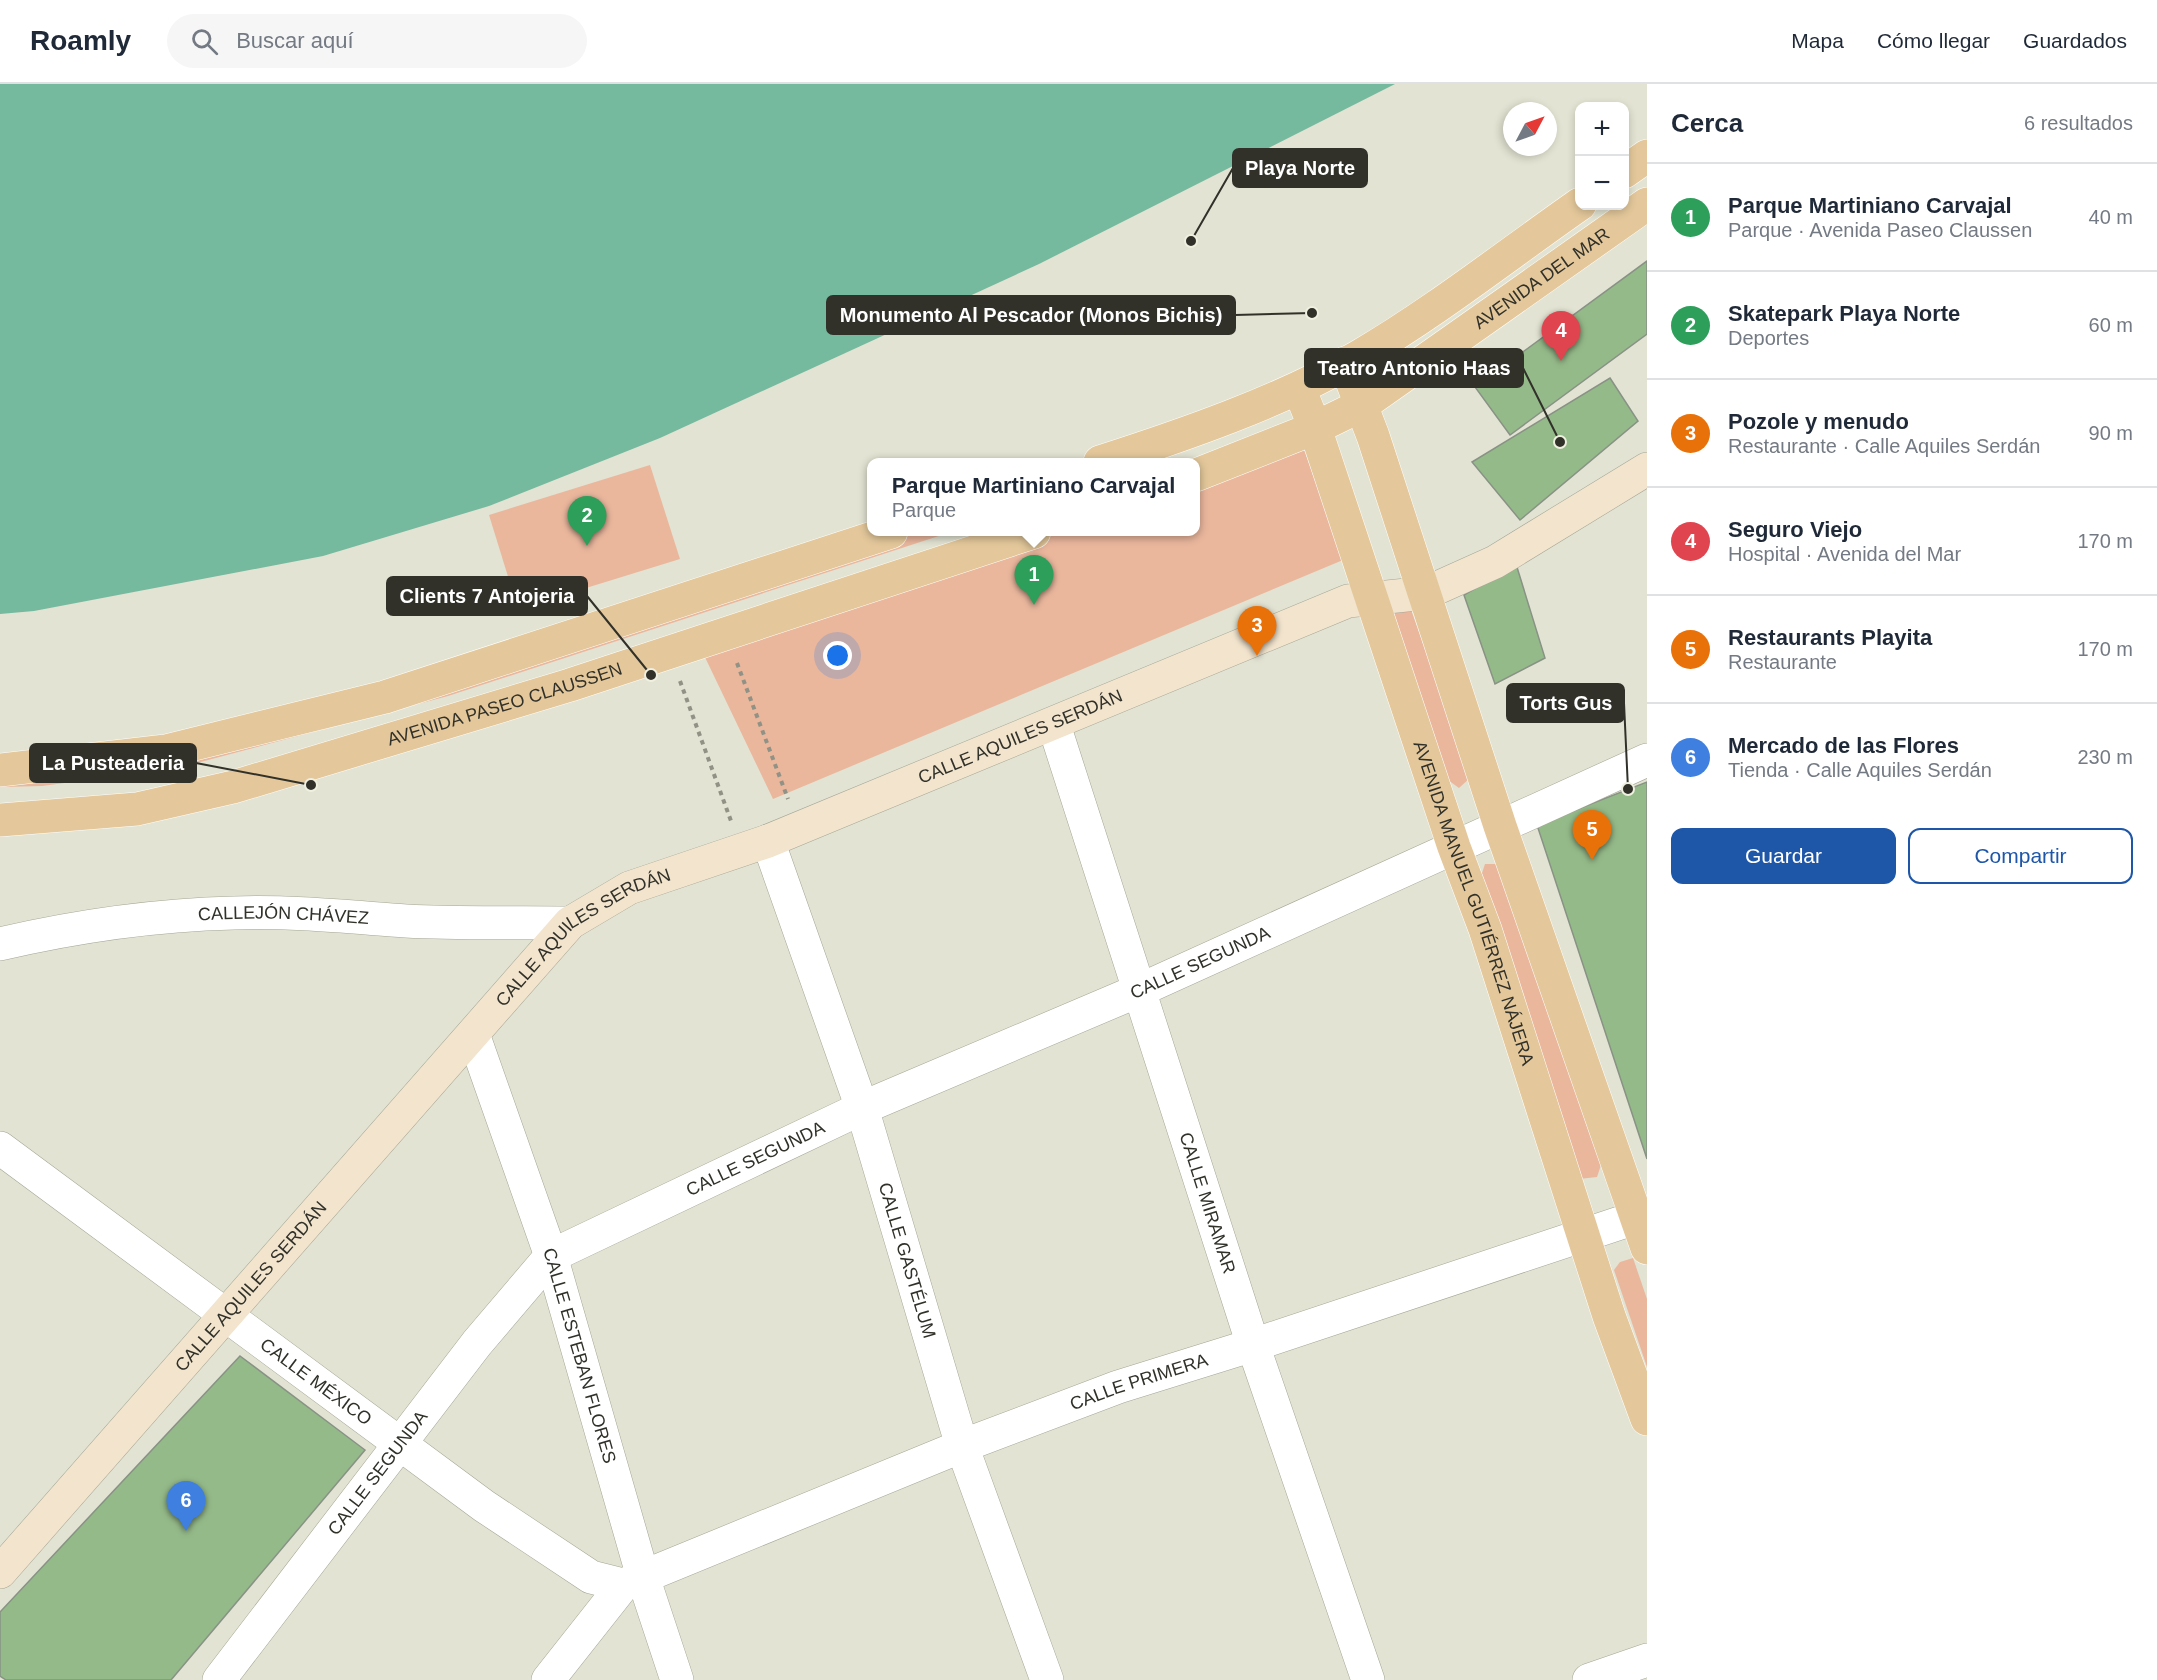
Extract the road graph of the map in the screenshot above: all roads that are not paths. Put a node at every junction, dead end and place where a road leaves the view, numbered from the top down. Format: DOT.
graph roads {
  1 [pos="1647,156"];
  2 [pos="1629,169"];
  3 [pos="1647,204"];
  4 [pos="1575,208"];
  5 [pos="1345,363"];
  6 [pos="1299,388"];
  7 [pos="1362,405"];
  8 [pos="1315,428"];
  9 [pos="1111,458"];
  10 [pos="1647,469"];
  11 [pos="1200,473"];
  12 [pos="876,536"];
  13 [pos="1019,536"];
  14 [pos="1426,593"];
  15 [pos="1372,599"];
  16 [pos="1054,725"];
  17 [pos="1647,760"];
  18 [pos="0,770"];
  19 [pos="0,820"];
  20 [pos="1500,826"];
  21 [pos="754,845"];
  22 [pos="1454,847"];
  23 [pos="570,923"];
  24 [pos="0,944"];
  25 [pos="1140,990"];
  26 [pos="473,1034"];
  27 [pos="862,1108"];
  28 [pos="0,1148"];
  29 [pos="1644,1227"];
  30 [pos="1583,1234"];
  31 [pos="551,1256"];
  32 [pos="225,1315"];
  33 [pos="1253,1345"];
  34 [pos="1647,1419"];
  35 [pos="401,1444"];
  36 [pos="962,1446"];
  37 [pos="0,1572"];
  38 [pos="633,1581"];
  39 [pos="1647,1660"];
  40 [pos="219,1680"];
  41 [pos="548,1680"];
  42 [pos="677,1680"];
  43 [pos="1047,1680"];
  44 [pos="1368,1680"];
  45 [pos="1589,1680"];
  1 -- 2 [label="main road"];
  3 -- 7 [label="main road, AVENIDA DEL MAR"];
  4 -- 5 [label="main road"];
  5 -- 6 [label="main road"];
  5 -- 7 [label="main road"];
  6 -- 8 [label="main road, AVENIDA MANUEL GUTIÉRREZ NÁJERA"];
  6 -- 9 [label="main road"];
  7 -- 8 [label="main road, AVENIDA DEL MAR"];
  7 -- 14 [label="main road"];
  8 -- 11 [label="main road"];
  8 -- 15 [label="main road, AVENIDA MANUEL GUTIÉRREZ NÁJERA"];
  10 -- 14 [label="street"];
  12 -- 18 [label="main road"];
  13 -- 19 [label="main road, AVENIDA PASEO CLAUSSEN"];
  14 -- 15 [label="street, CALLE AQUILES SERDÁN"];
  14 -- 20 [label="main road"];
  15 -- 16 [label="street, CALLE AQUILES SERDÁN"];
  15 -- 22 [label="main road, AVENIDA MANUEL GUTIÉRREZ NÁJERA"];
  16 -- 21 [label="street, CALLE AQUILES SERDÁN"];
  16 -- 25 [label="street, CALLE MIRAMAR"];
  17 -- 20 [label="street, CALLE SEGUNDA"];
  20 -- 22 [label="street, CALLE SEGUNDA"];
  20 -- 29 [label="main road"];
  21 -- 23 [label="street, CALLE AQUILES SERDÁN"];
  21 -- 27 [label="street, CALLE GASTÉLUM"];
  22 -- 25 [label="street, CALLE SEGUNDA"];
  22 -- 30 [label="main road, AVENIDA MANUEL GUTIÉRREZ NÁJERA"];
  23 -- 24 [label="street, CALLEJÓN CHÁVEZ"];
  23 -- 26 [label="street, CALLE AQUILES SERDÁN"];
  25 -- 27 [label="street, CALLE SEGUNDA"];
  25 -- 33 [label="street, CALLE MIRAMAR"];
  26 -- 31 [label="street, CALLE ESTEBAN FLORES"];
  26 -- 32 [label="street, CALLE AQUILES SERDÁN"];
  27 -- 31 [label="street, CALLE SEGUNDA"];
  27 -- 36 [label="street, CALLE GASTÉLUM"];
  28 -- 32 [label="street, CALLE MÉXICO"];
  29 -- 30 [label="street, CALLE PRIMERA"];
  30 -- 33 [label="street, CALLE PRIMERA"];
  30 -- 34 [label="main road, AVENIDA MANUEL GUTIÉRREZ NÁJERA"];
  31 -- 35 [label="street, CALLE SEGUNDA"];
  31 -- 38 [label="street, CALLE ESTEBAN FLORES"];
  32 -- 35 [label="street, CALLE MÉXICO"];
  32 -- 37 [label="street, CALLE AQUILES SERDÁN"];
  33 -- 36 [label="street, CALLE PRIMERA"];
  33 -- 44 [label="street, CALLE MIRAMAR"];
  35 -- 38 [label="street, CALLE MÉXICO"];
  35 -- 40 [label="street, CALLE SEGUNDA"];
  36 -- 38 [label="street, CALLE PRIMERA"];
  36 -- 43 [label="street, CALLE GASTÉLUM"];
  38 -- 41 [label="street"];
  38 -- 42 [label="street, CALLE ESTEBAN FLORES"];
  39 -- 45 [label="street"];
}
